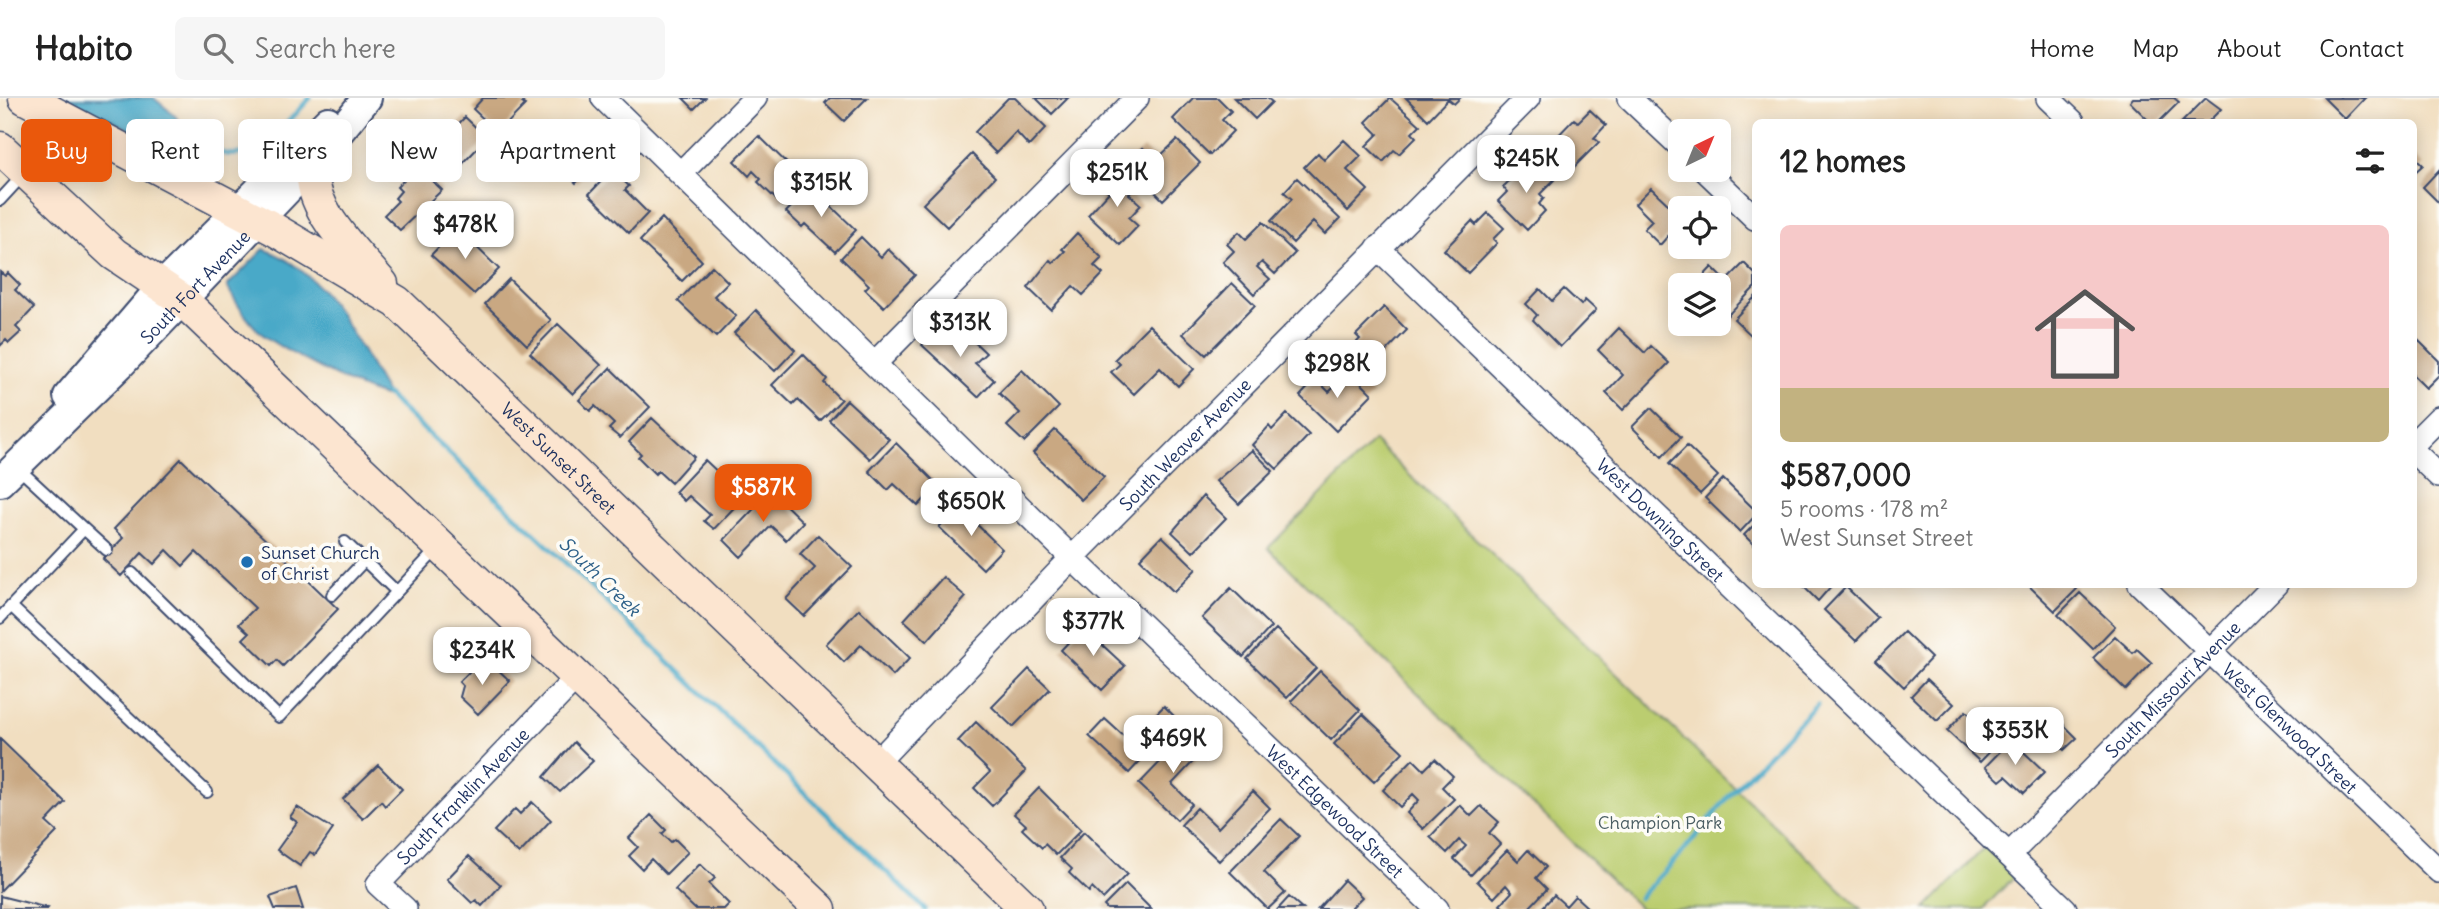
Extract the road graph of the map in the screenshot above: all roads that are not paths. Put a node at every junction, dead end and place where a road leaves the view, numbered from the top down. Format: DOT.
graph roads {
  1 [pos="25,98"];
  2 [pos="355,98"];
  3 [pos="368,98"];
  4 [pos="603,98"];
  5 [pos="755,98"];
  6 [pos="1137,98"];
  7 [pos="1528,98"];
  8 [pos="1629,98"];
  9 [pos="2048,98"];
  10 [pos="350,119"];
  11 [pos="2070,119"];
  12 [pos="1668,135"];
  13 [pos="0,148"];
  14 [pos="21,167"];
  15 [pos="681,173"];
  16 [pos="21,177"];
  17 [pos="37,182"];
  18 [pos="289,182"];
  19 [pos="312,182"];
  20 [pos="1717,182"];
  21 [pos="0,200"];
  22 [pos="1752,215"];
  23 [pos="247,216"];
  24 [pos="1378,248"];
  25 [pos="172,292"];
  26 [pos="397,302"];
  27 [pos="875,363"];
  28 [pos="2439,418"];
  29 [pos="2417,440"];
  30 [pos="2417,455"];
  31 [pos="8,474"];
  32 [pos="2439,476"];
  33 [pos="84,529"];
  34 [pos="345,542"];
  35 [pos="440,546"];
  36 [pos="107,550"];
  37 [pos="1072,558"];
  38 [pos="364,561"];
  39 [pos="132,573"];
  40 [pos="2144,588"];
  41 [pos="2272,588"];
  42 [pos="396,591"];
  43 [pos="332,596"];
  44 [pos="11,606"];
  45 [pos="0,618"];
  46 [pos="2210,651"];
  47 [pos="578,676"];
  48 [pos="876,763"];
  49 [pos="207,792"];
  50 [pos="2009,855"];
  51 [pos="2439,871"];
  52 [pos="405,909"];
  53 [pos="820,909"];
  54 [pos="1027,909"];
  55 [pos="1437,909"];
  56 [pos="2065,909"];
  1 -- 23 [label="main road, West Sunset Street"];
  2 -- 23 [label="street, South Fort Avenue"];
  3 -- 10 [label="street, South Fort Avenue"];
  4 -- 15 [label="street, West Edgewood Street"];
  5 -- 15 [label="street"];
  6 -- 27 [label="street"];
  7 -- 24 [label="street, South Weaver Avenue"];
  8 -- 12 [label="street"];
  9 -- 11 [label="street"];
  13 -- 14 [label="main road"];
  15 -- 27 [label="street, West Edgewood Street"];
  16 -- 21 [label="lane"];
  17 -- 25 [label="main road"];
  18 -- 23 [label="street, South Fort Avenue"];
  19 -- 26 [label="main road"];
  20 -- 22 [label="street"];
  23 -- 25 [label="street, South Fort Avenue"];
  23 -- 26 [label="main road, West Sunset Street"];
  24 -- 37 [label="street, South Weaver Avenue"];
  24 -- 50 [label="street, West Downing Street"];
  25 -- 31 [label="street, South Fort Avenue"];
  25 -- 35 [label="main road"];
  26 -- 48 [label="main road, West Sunset Street"];
  27 -- 37 [label="street, West Edgewood Street"];
  28 -- 29 [label="street"];
  30 -- 32 [label="street"];
  31 -- 33 [label="lane"];
  33 -- 36 [label="lane"];
  33 -- 44 [label="lane"];
  34 -- 38 [label="lane"];
  35 -- 42 [label="lane"];
  35 -- 47 [label="main road"];
  37 -- 48 [label="street, South Weaver Avenue"];
  37 -- 55 [label="street, West Edgewood Street"];
  38 -- 42 [label="lane"];
  38 -- 43 [label="lane"];
  39 -- 42 [label="lane"];
  40 -- 46 [label="street, West Glenwood Street"];
  41 -- 46 [label="street, South Missouri Avenue"];
  44 -- 45 [label="lane"];
  44 -- 49 [label="lane"];
  46 -- 50 [label="street, South Missouri Avenue"];
  46 -- 51 [label="street, West Glenwood Street"];
  47 -- 52 [label="street, South Franklin Avenue"];
  47 -- 53 [label="main road"];
  48 -- 54 [label="main road, West Sunset Street"];
  50 -- 56 [label="street, West Downing Street"];
}
